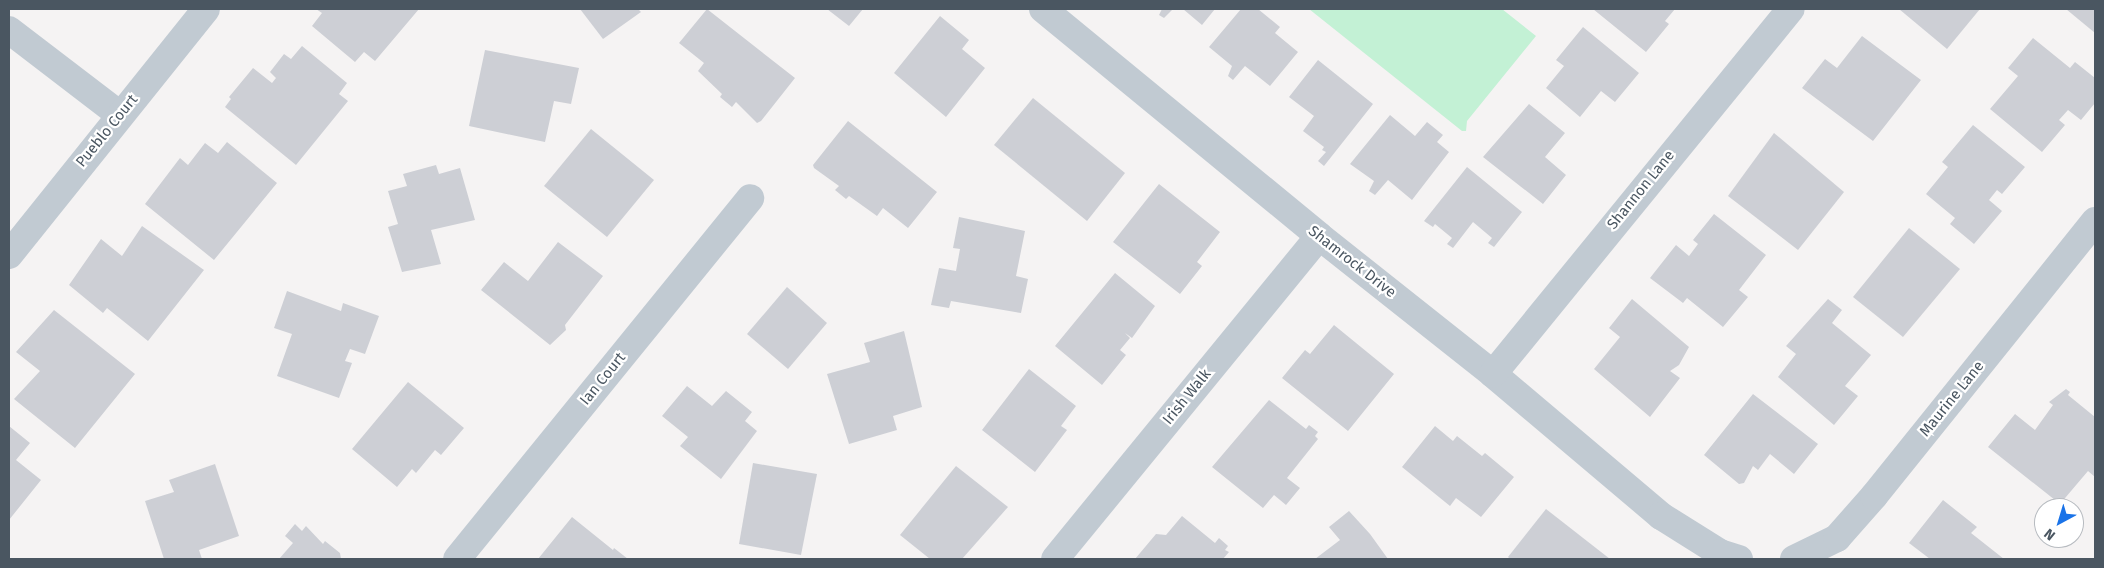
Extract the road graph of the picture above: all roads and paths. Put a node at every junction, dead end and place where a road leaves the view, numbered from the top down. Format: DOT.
graph roads {
  1 [pos="206,9"];
  2 [pos="1043,9"];
  3 [pos="1790,9"];
  4 [pos="9,30"];
  5 [pos="120,115"];
  6 [pos="750,198"];
  7 [pos="2095,221"];
  8 [pos="1318,236"];
  9 [pos="9,255"];
  10 [pos="1493,374"];
  11 [pos="457,559"];
  12 [pos="1055,559"];
  13 [pos="1739,559"];
  14 [pos="1794,559"];
  1 -- 5 [label="street, Pueblo Court"];
  2 -- 8 [label="street, Shamrock Drive"];
  3 -- 10 [label="street, Shannon Lane"];
  4 -- 5 [label="street"];
  5 -- 9 [label="street, Pueblo Court"];
  6 -- 11 [label="street, Ian Court"];
  7 -- 14 [label="street, Maurine Lane"];
  8 -- 10 [label="street, Shamrock Drive"];
  8 -- 12 [label="street, Irish Walk"];
  10 -- 13 [label="street, Shamrock Drive"];
}
